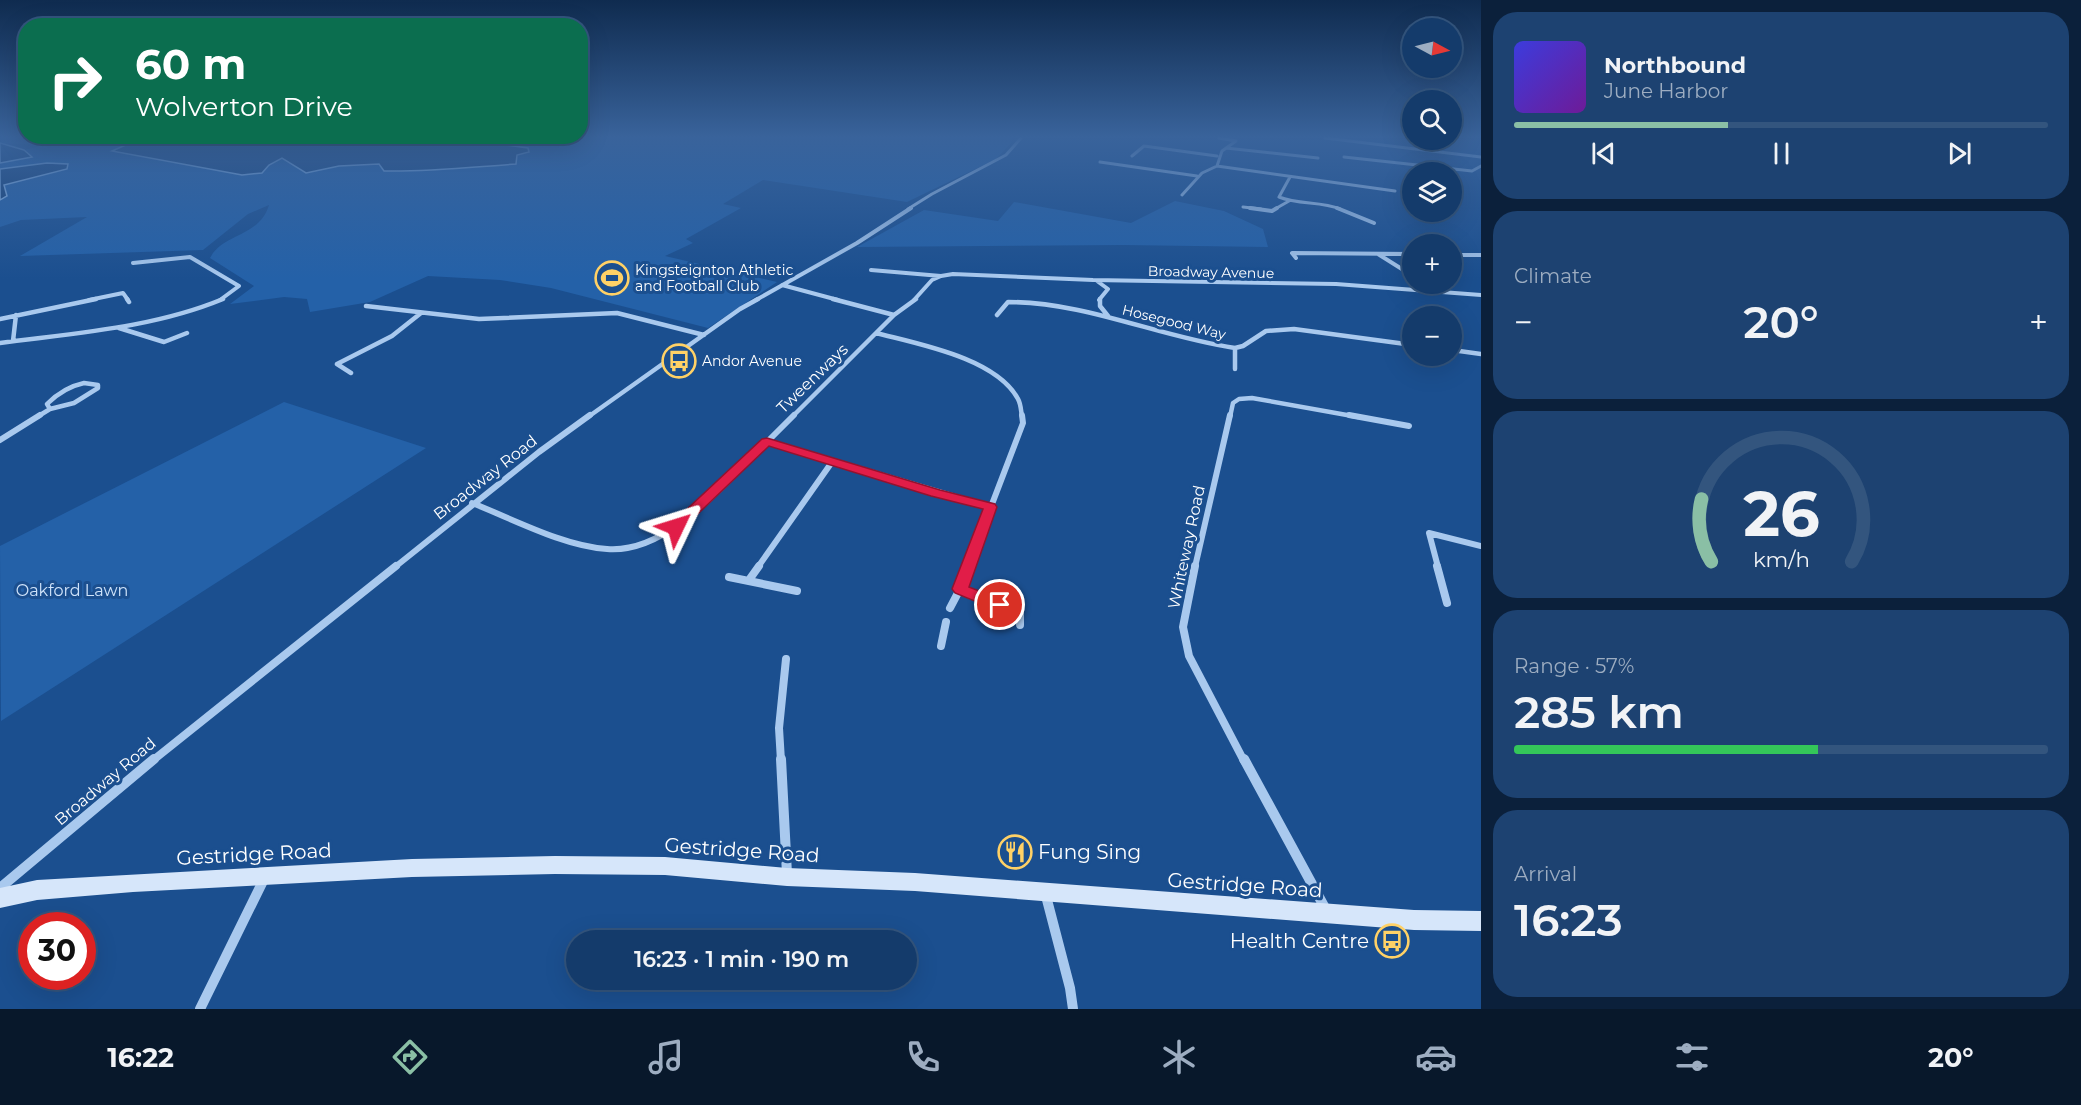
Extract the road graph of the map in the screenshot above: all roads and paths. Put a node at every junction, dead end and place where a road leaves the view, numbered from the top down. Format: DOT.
graph roads {
  1 [pos="949,185"];
  2 [pos="1190,185"];
  3 [pos="1285,185"];
  4 [pos="1351,185"];
  5 [pos="1395,191"];
  6 [pos="1182,195"];
  7 [pos="1289,201"];
  8 [pos="1243,207"];
  9 [pos="1374,223"];
  10 [pos="1378,254"];
  11 [pos="1402,254"];
  12 [pos="1462,255"];
  13 [pos="1481,255"];
  14 [pos="1296,258"];
  15 [pos="133,263"];
  16 [pos="1402,269"];
  17 [pos="871,270"];
  18 [pos="941,276"];
  19 [pos="1093,280"];
  20 [pos="781,284"];
  21 [pos="1402,288"];
  22 [pos="1462,293"];
  23 [pos="1481,295"];
  24 [pos="129,302"];
  25 [pos="366,306"];
  26 [pos="421,313"];
  27 [pos="16,315"];
  28 [pos="894,315"];
  29 [pos="998,315"];
  30 [pos="1109,316"];
  31 [pos="0,319"];
  32 [pos="117,328"];
  33 [pos="187,333"];
  34 [pos="876,333"];
  35 [pos="704,335"];
  36 [pos="14,341"];
  37 [pos="0,343"];
  38 [pos="1402,344"];
  39 [pos="1235,348"];
  40 [pos="1462,351"];
  41 [pos="1481,354"];
  42 [pos="1235,369"];
  43 [pos="351,373"];
  44 [pos="50,409"];
  45 [pos="1409,426"];
  46 [pos="0,440"];
  47 [pos="767,442"];
  48 [pos="832,462"];
  49 [pos="472,503"];
  50 [pos="990,507"];
  51 [pos="1481,546"];
  52 [pos="729,577"];
  53 [pos="749,580"];
  54 [pos="960,589"];
  55 [pos="797,591"];
  56 [pos="1447,603"];
  57 [pos="950,609"];
  58 [pos="946,622"];
  59 [pos="1020,625"];
  60 [pos="941,646"];
  61 [pos="786,659"];
  62 [pos="266,875"];
  63 [pos="787,878"];
  64 [pos="0,888"];
  65 [pos="1045,891"];
  66 [pos="0,898"];
  67 [pos="1328,914"];
  68 [pos="1481,921"];
  69 [pos="200,1009"];
  70 [pos="1073,1009"];
  1 -- 20 [label="street, Broadway Road"];
  2 -- 6 [label="street"];
  3 -- 7 [label="street"];
  4 -- 5 [label="street"];
  7 -- 8 [label="street"];
  7 -- 9 [label="street"];
  10 -- 11 [label="street"];
  10 -- 14 [label="street"];
  10 -- 16 [label="street"];
  12 -- 13 [label="street"];
  15 -- 32 [label="street"];
  17 -- 18 [label="street, Broadway Avenue"];
  18 -- 19 [label="street, Broadway Avenue"];
  18 -- 28 [label="street"];
  19 -- 21 [label="street, Broadway Avenue"];
  19 -- 30 [label="street, Hosegood Way"];
  20 -- 28 [label="street"];
  20 -- 35 [label="street, Broadway Road"];
  22 -- 23 [label="street, Broadway Avenue"];
  24 -- 27 [label="street"];
  25 -- 26 [label="street"];
  26 -- 35 [label="street"];
  26 -- 43 [label="street"];
  27 -- 31 [label="street"];
  27 -- 36 [label="street"];
  28 -- 34 [label="street, Tweenways"];
  29 -- 30 [label="street, Hosegood Way"];
  30 -- 39 [label="street, Hosegood Way"];
  32 -- 33 [label="street"];
  32 -- 36 [label="street"];
  34 -- 47 [label="street, Tweenways"];
  34 -- 50 [label="street"];
  35 -- 49 [label="street, Broadway Road"];
  36 -- 37 [label="street"];
  38 -- 39 [label="street"];
  39 -- 42 [label="street"];
  40 -- 41 [label="street"];
  44 -- 44 [label="street"];
  44 -- 46 [label="street"];
  45 -- 67 [label="street, Whiteway Road"];
  47 -- 48 [label="street"];
  47 -- 49 [label="street, Tweenways"];
  48 -- 50 [label="street"];
  48 -- 53 [label="street"];
  49 -- 64 [label="street, Broadway Road"];
  50 -- 54 [label="street"];
  51 -- 56 [label="street"];
  52 -- 53 [label="street"];
  53 -- 55 [label="street"];
  54 -- 57 [label="street"];
  54 -- 59 [label="street"];
  58 -- 60 [label="street"];
  61 -- 63 [label="street"];
  62 -- 63 [label="main road, Gestridge Road"];
  62 -- 66 [label="main road, Gestridge Road"];
  62 -- 69 [label="street"];
  63 -- 65 [label="main road, Gestridge Road"];
  65 -- 67 [label="main road, Gestridge Road"];
  65 -- 70 [label="street"];
  67 -- 68 [label="main road, Gestridge Road"];
}
